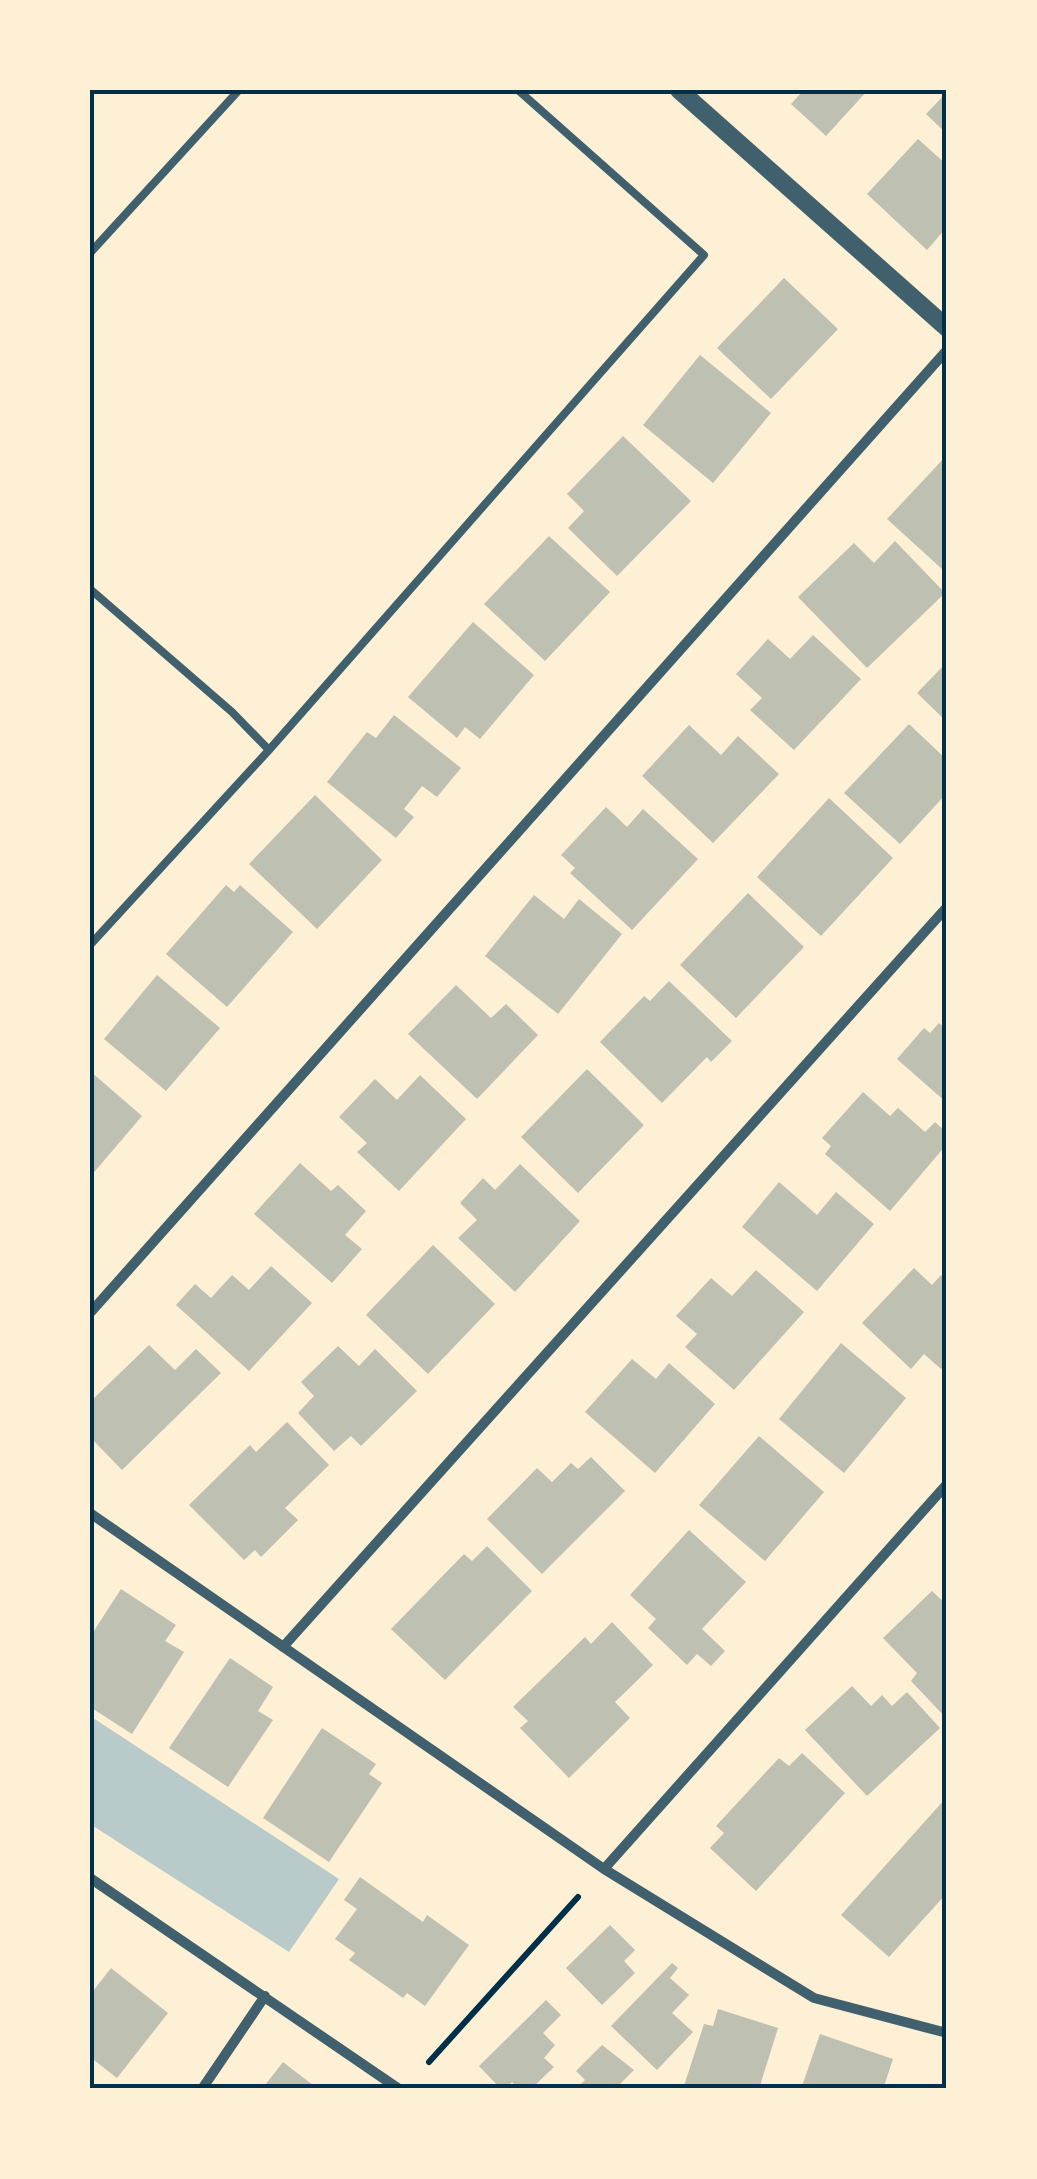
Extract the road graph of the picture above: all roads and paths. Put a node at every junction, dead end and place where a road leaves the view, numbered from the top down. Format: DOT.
graph roads {
  1 [pos="239,90"];
  2 [pos="518,90"];
  3 [pos="679,90"];
  4 [pos="90,253"];
  5 [pos="947,328"];
  6 [pos="947,350"];
  7 [pos="90,590"];
  8 [pos="269,750"];
  9 [pos="947,907"];
  10 [pos="90,945"];
  11 [pos="90,1313"];
  12 [pos="947,1484"];
  13 [pos="90,1513"];
  14 [pos="283,1647"];
  15 [pos="604,1869"];
  16 [pos="90,1878"];
  17 [pos="265,1996"];
  18 [pos="947,2033"];
  19 [pos="418,2074"];
  20 [pos="202,2089"];
  21 [pos="399,2089"];
  1 -- 4 [label="lane"];
  2 -- 8 [label="lane"];
  3 -- 5 [label="street"];
  6 -- 11 [label="street"];
  7 -- 8 [label="lane"];
  8 -- 10 [label="lane"];
  9 -- 14 [label="street"];
  12 -- 15 [label="street"];
  13 -- 14 [label="street"];
  14 -- 15 [label="street"];
  15 -- 18 [label="street"];
  15 -- 19 [label="path"];
  16 -- 17 [label="street"];
  17 -- 20 [label="street"];
  17 -- 21 [label="street"];
}
